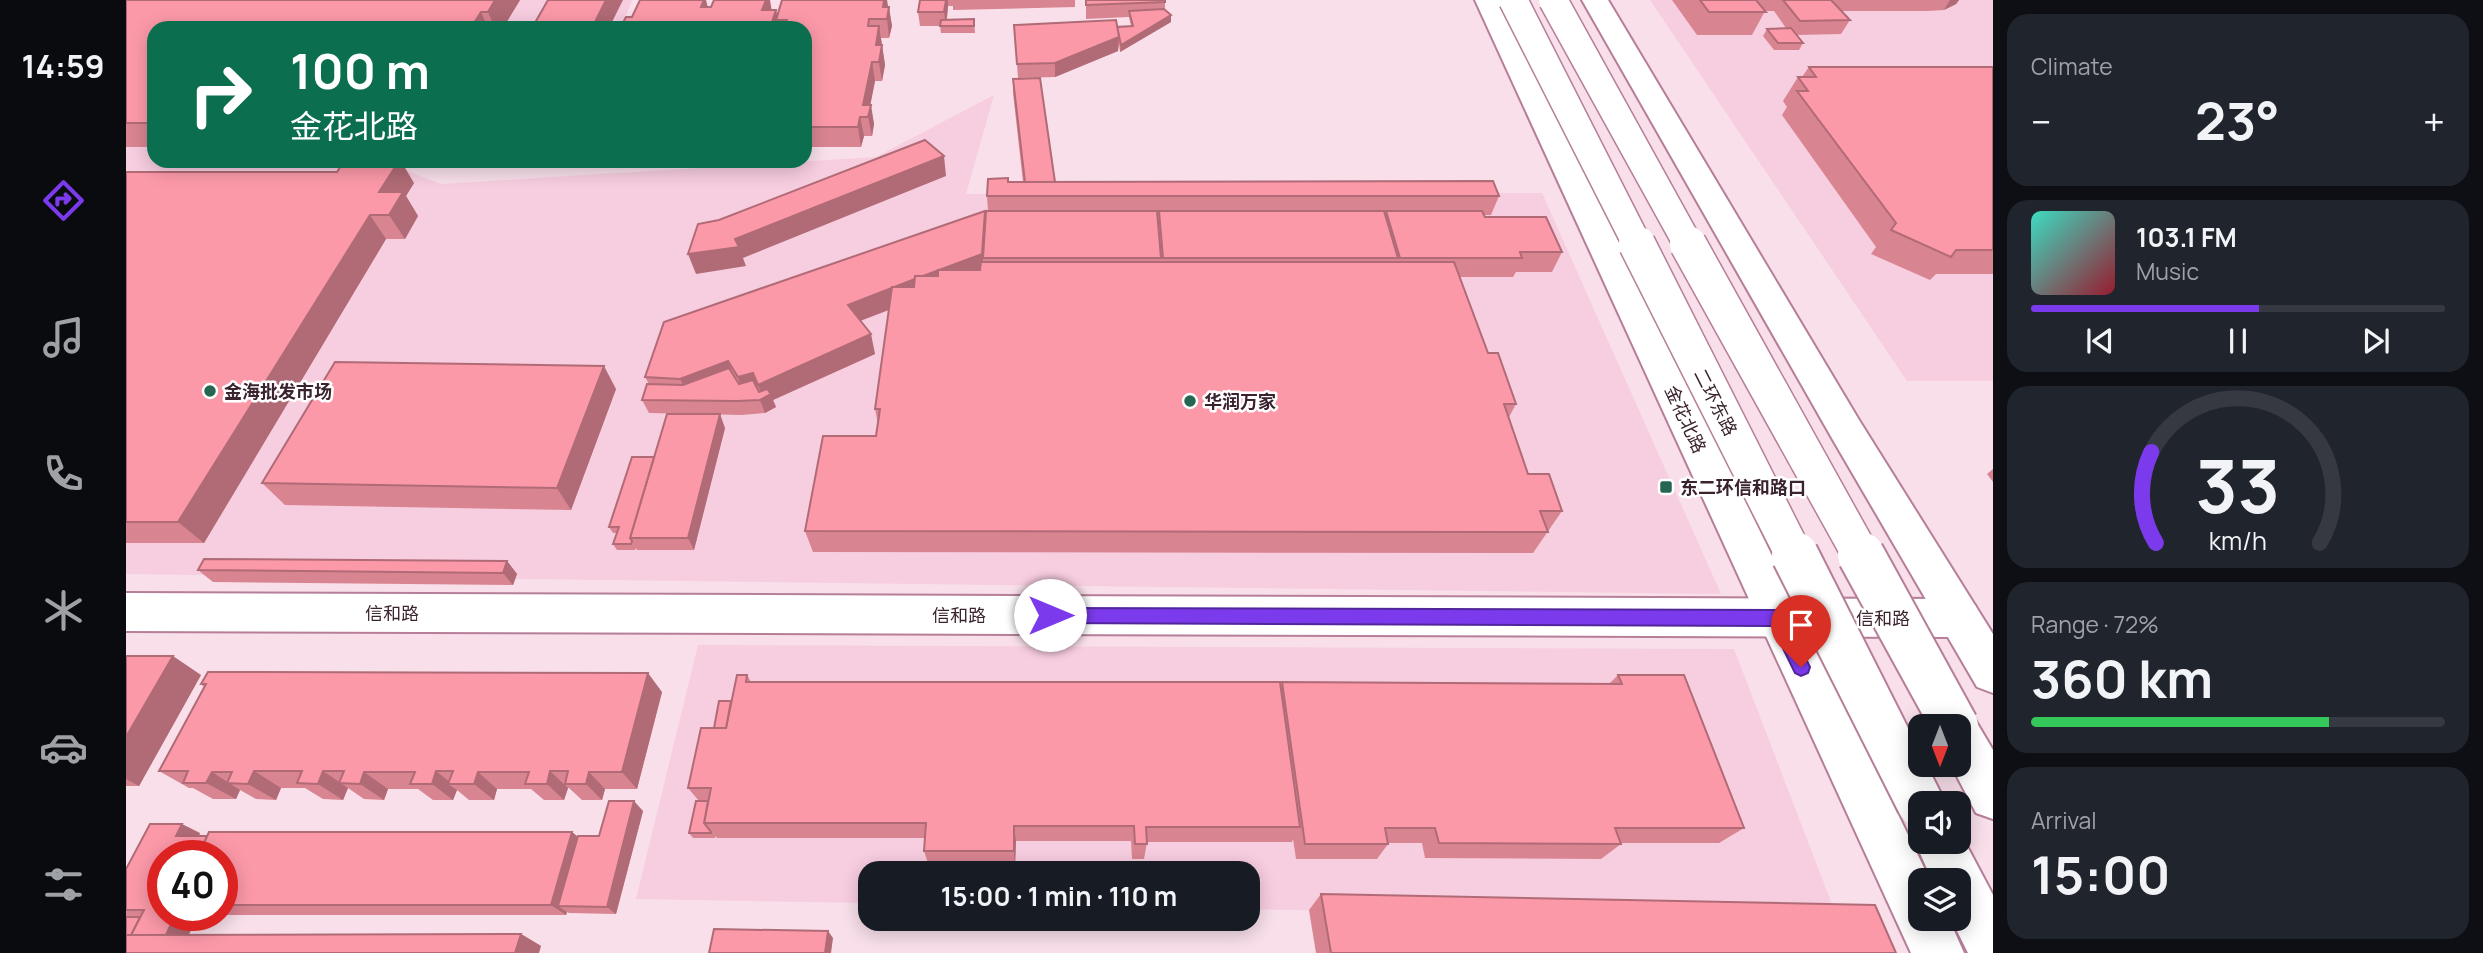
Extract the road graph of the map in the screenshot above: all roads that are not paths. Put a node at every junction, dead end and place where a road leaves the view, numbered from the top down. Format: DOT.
graph roads {
  1 [pos="1488,0"];
  2 [pos="1513,0"];
  3 [pos="1553,0"];
  4 [pos="1595,0"];
  5 [pos="126,612"];
  6 [pos="1778,618"];
  7 [pos="1960,618"];
  8 [pos="1993,673"];
  9 [pos="1948,714"];
  10 [pos="1971,756"];
  11 [pos="1914,791"];
  12 [pos="1993,796"];
  13 [pos="1945,854"];
  14 [pos="1908,889"];
  15 [pos="1928,931"];
  16 [pos="1993,948"];
  17 [pos="1938,953"];
  1 -- 6 [label="main road, 金花北路"];
  2 -- 11 [label="main road, 二环东路, bridge"];
  3 -- 9 [label="main road, bridge"];
  4 -- 7 [label="main road"];
  5 -- 6 [label="main road, 信和路"];
  6 -- 7 [label="main road, 信和路"];
  6 -- 14 [label="main road, 金花北路"];
  7 -- 8 [label="main road"];
  10 -- 12 [label="main road"];
  13 -- 16 [label="main road"];
  15 -- 17 [label="main road, 金花北路"];
}
